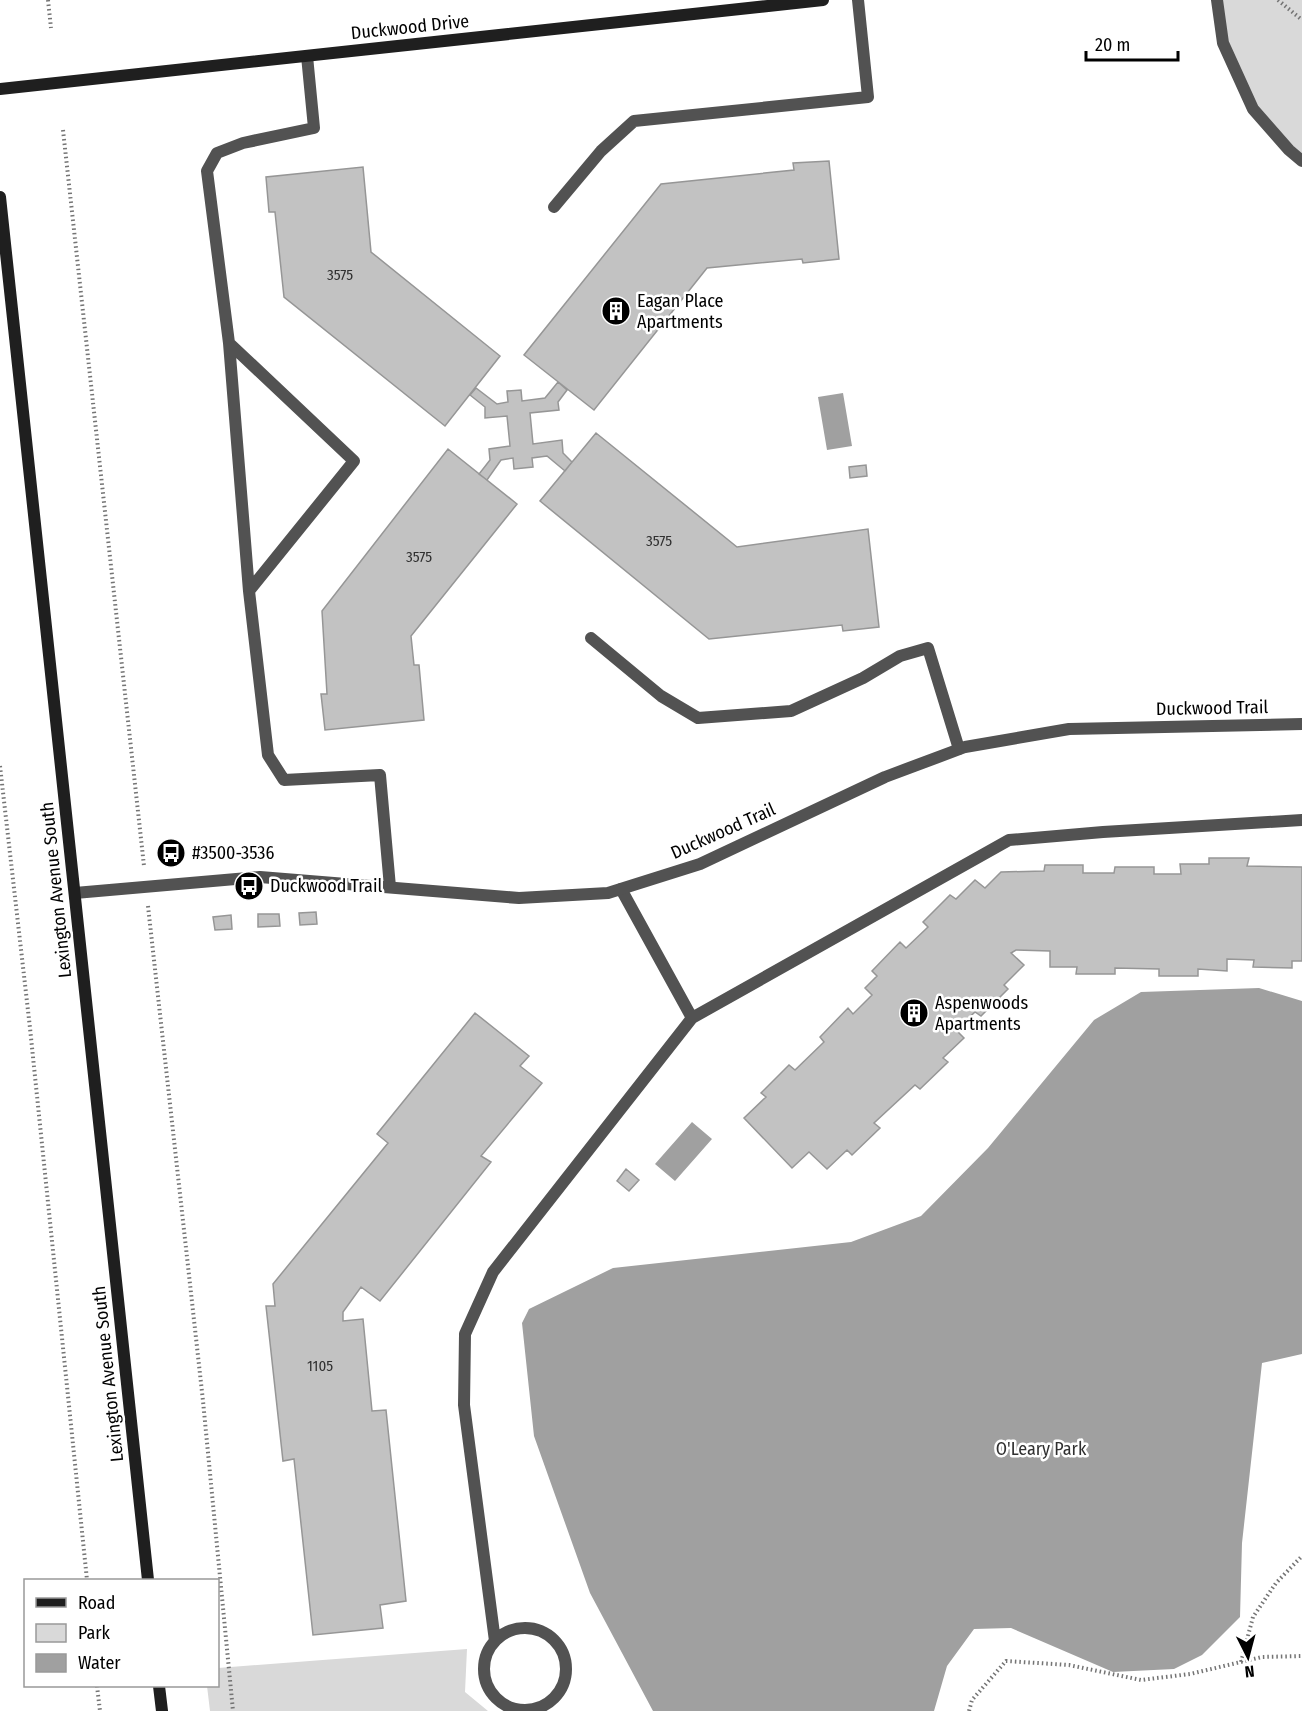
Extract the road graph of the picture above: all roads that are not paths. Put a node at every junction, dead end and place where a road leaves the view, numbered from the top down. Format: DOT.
graph roads {
  1 [pos="823,0"];
  2 [pos="858,0"];
  3 [pos="1217,0"];
  4 [pos="307,56"];
  5 [pos="0,89"];
  6 [pos="1302,161"];
  7 [pos="0,197"];
  8 [pos="554,207"];
  9 [pos="229,343"];
  10 [pos="249,591"];
  11 [pos="591,638"];
  12 [pos="1302,724"];
  13 [pos="959,749"];
  14 [pos="1302,820"];
  15 [pos="390,887"];
  16 [pos="621,889"];
  17 [pos="75,893"];
  18 [pos="692,1018"];
  19 [pos="148,1579"];
  20 [pos="495,1641"];
  21 [pos="159,1687"];
  22 [pos="162,1711"];
  1 -- 4 [label="street, Duckwood Drive"];
  2 -- 8 [label="street"];
  3 -- 6 [label="street"];
  4 -- 5 [label="street, Duckwood Drive"];
  4 -- 9 [label="street"];
  7 -- 17 [label="street, Lexington Avenue South"];
  9 -- 10 [label="street"];
  9 -- 10 [label="street"];
  10 -- 15 [label="street"];
  11 -- 13 [label="street"];
  12 -- 13 [label="street, Duckwood Trail"];
  13 -- 16 [label="street, Duckwood Trail"];
  14 -- 18 [label="street"];
  15 -- 16 [label="street, Duckwood Trail"];
  15 -- 17 [label="street, Duckwood Trail"];
  16 -- 18 [label="street"];
  17 -- 19 [label="street, Lexington Avenue South"];
  18 -- 20 [label="street"];
  20 -- 20 [label="street"];
  21 -- 22 [label="street"];
}
